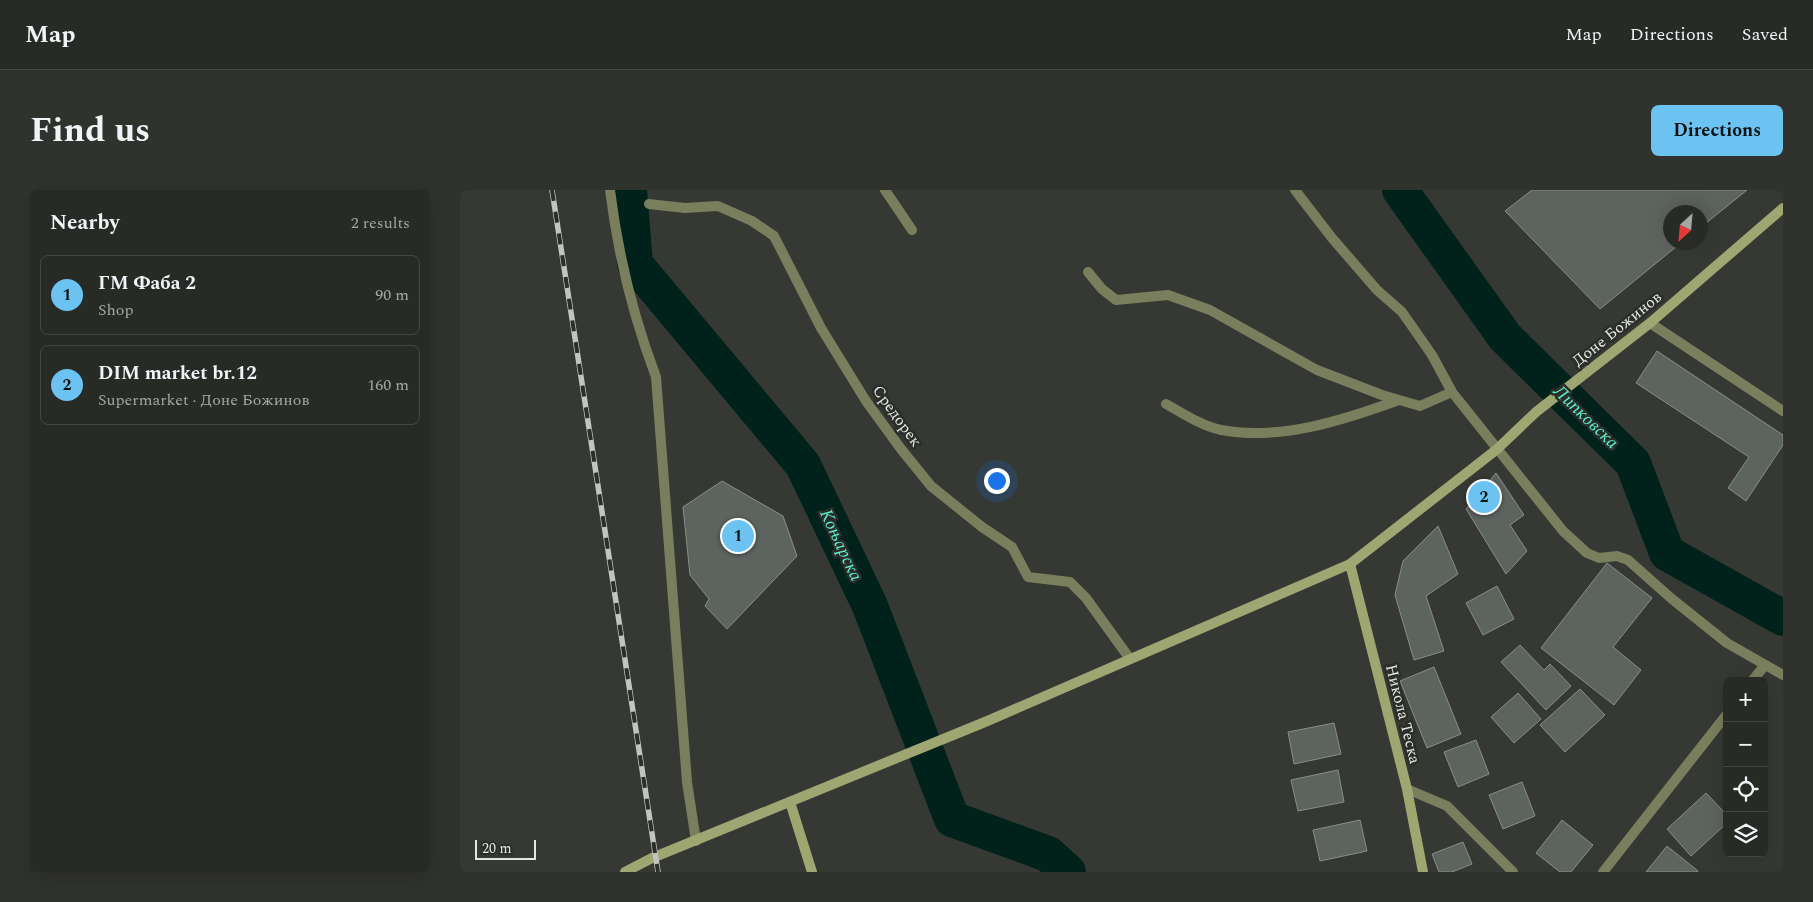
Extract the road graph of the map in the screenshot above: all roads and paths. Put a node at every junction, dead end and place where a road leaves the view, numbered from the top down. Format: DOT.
graph roads {
  1 [pos="610,190"];
  2 [pos="885,190"];
  3 [pos="1295,190"];
  4 [pos="649,204"];
  5 [pos="1783,208"];
  6 [pos="912,230"];
  7 [pos="1088,272"];
  8 [pos="1650,324"];
  9 [pos="1452,392"];
  10 [pos="1399,400"];
  11 [pos="1166,404"];
  12 [pos="1783,412"];
  13 [pos="1496,450"];
  14 [pos="1350,564"];
  15 [pos="1130,659"];
  16 [pos="1765,665"];
  17 [pos="1783,676"];
  18 [pos="1755,677"];
  19 [pos="1723,719"];
  20 [pos="1407,789"];
  21 [pos="790,802"];
  22 [pos="696,841"];
  23 [pos="625,872"];
  24 [pos="812,872"];
  25 [pos="1423,872"];
  26 [pos="1513,872"];
  27 [pos="1603,872"];
  1 -- 22 [label="street"];
  2 -- 6 [label="street"];
  3 -- 9 [label="street"];
  4 -- 15 [label="street, Средорек"];
  5 -- 8 [label="main road, Доне Божинов"];
  7 -- 10 [label="street"];
  8 -- 12 [label="street"];
  8 -- 13 [label="main road, Доне Божинов"];
  9 -- 10 [label="street"];
  9 -- 13 [label="street"];
  10 -- 11 [label="street"];
  13 -- 14 [label="main road, Доне Божинов"];
  13 -- 16 [label="street"];
  14 -- 15 [label="main road, Доне Божинов"];
  14 -- 20 [label="main road, Никола Теска"];
  15 -- 21 [label="main road, Доне Божинов"];
  16 -- 17 [label="street"];
  16 -- 18 [label="street"];
  19 -- 27 [label="street"];
  20 -- 25 [label="main road, Никола Теска"];
  20 -- 26 [label="street"];
  21 -- 22 [label="main road, Доне Божинов"];
  21 -- 24 [label="main road"];
  22 -- 23 [label="main road, Доне Божинов"];
}
